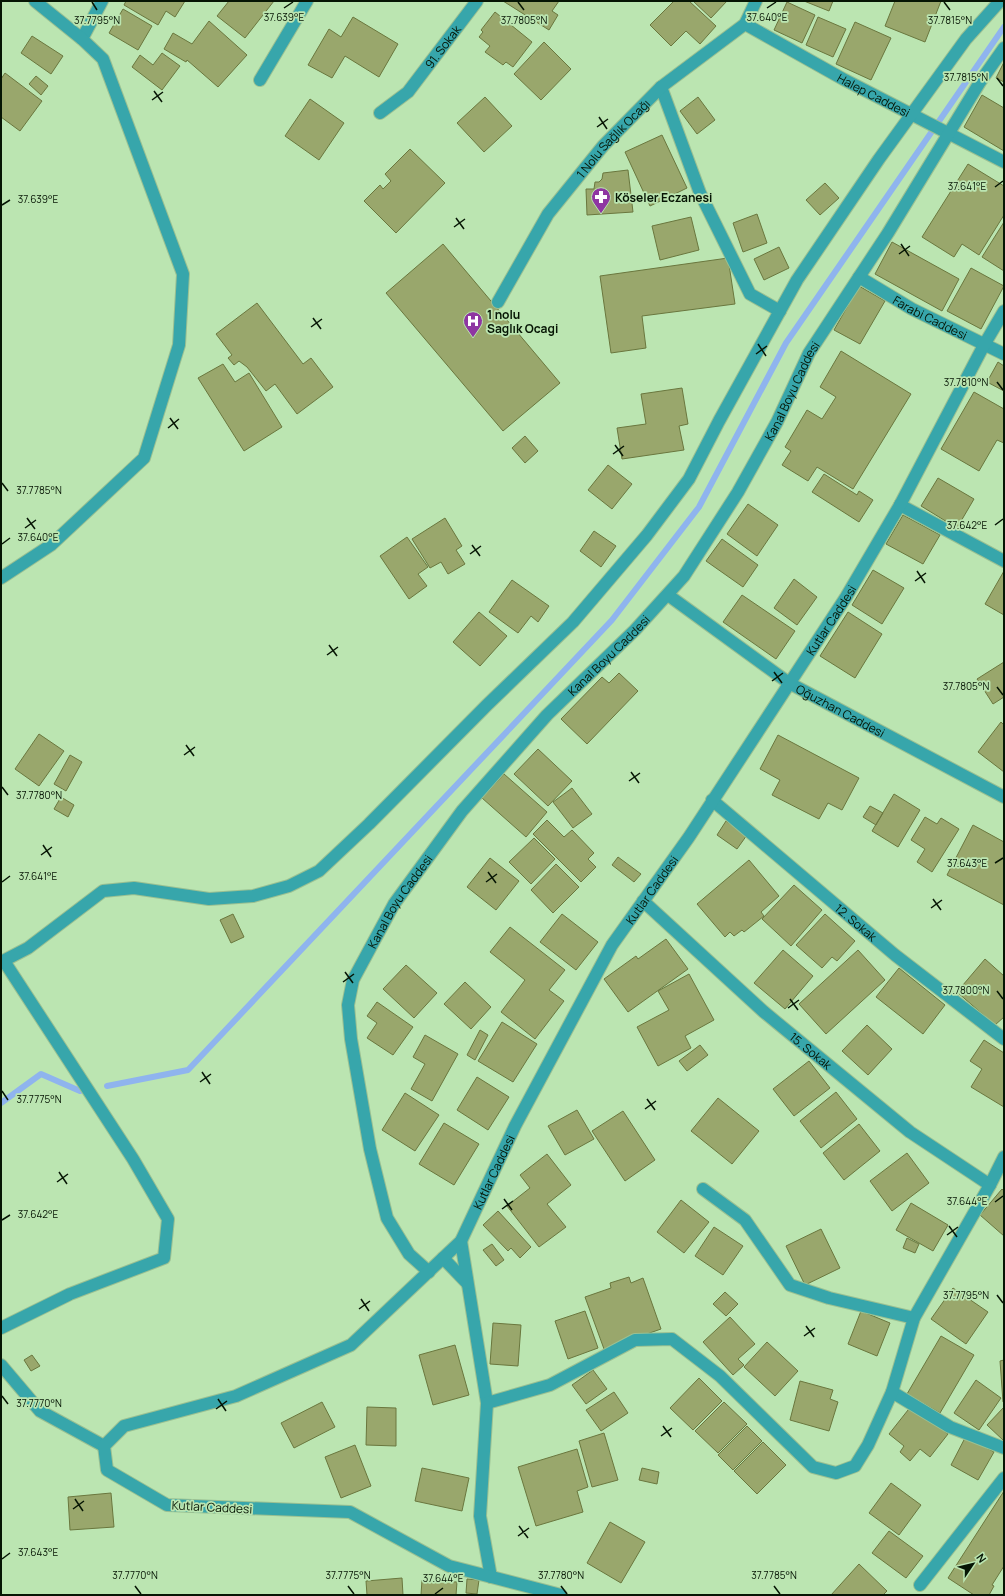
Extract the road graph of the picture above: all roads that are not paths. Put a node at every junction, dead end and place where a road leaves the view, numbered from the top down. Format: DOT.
graph roads {
  1 [pos="35,1"];
  2 [pos="102,1"];
  3 [pos="307,1"];
  4 [pos="477,1"];
  5 [pos="756,1"];
  6 [pos="1000,1"];
  7 [pos="745,24"];
  8 [pos="82,38"];
  9 [pos="1004,48"];
  10 [pos="260,80"];
  11 [pos="661,87"];
  12 [pos="380,113"];
  13 [pos="911,115"];
  14 [pos="950,134"];
  15 [pos="1004,162"];
  16 [pos="859,277"];
  17 [pos="498,302"];
  18 [pos="780,310"];
  19 [pos="1004,311"];
  20 [pos="984,345"];
  21 [pos="1004,354"];
  22 [pos="900,505"];
  23 [pos="1004,561"];
  24 [pos="1,578"];
  25 [pos="668,594"];
  26 [pos="789,682"];
  27 [pos="1004,797"];
  28 [pos="712,800"];
  29 [pos="643,901"];
  30 [pos="2,961"];
  31 [pos="1004,1039"];
  32 [pos="1004,1157"];
  33 [pos="990,1185"];
  34 [pos="703,1189"];
  35 [pos="461,1241"];
  36 [pos="444,1258"];
  37 [pos="429,1272"];
  38 [pos="467,1283"];
  39 [pos="914,1318"];
  40 [pos="1,1328"];
  41 [pos="1,1365"];
  42 [pos="892,1392"];
  43 [pos="487,1403"];
  44 [pos="104,1446"];
  45 [pos="1004,1448"];
  46 [pos="1004,1478"];
  47 [pos="491,1577"];
  48 [pos="920,1585"];
  49 [pos="561,1595"];
  1 -- 8 [label="street"];
  2 -- 8 [label="street"];
  3 -- 10 [label="street"];
  4 -- 12 [label="street, 91. Sokak"];
  5 -- 7 [label="street, 1 Nolu Sağlık Ocağı"];
  6 -- 13 [label="street"];
  7 -- 11 [label="street, 1 Nolu Sağlık Ocağı"];
  7 -- 13 [label="street, Halep Caddesi"];
  8 -- 24 [label="street"];
  9 -- 14 [label="street, Kanal Boyu Caddesi"];
  11 -- 17 [label="street, 1 Nolu Sağlık Ocağı"];
  11 -- 18 [label="street"];
  13 -- 14 [label="street, Halep Caddesi"];
  13 -- 18 [label="street"];
  14 -- 15 [label="street, Halep Caddesi"];
  14 -- 16 [label="street, Kanal Boyu Caddesi"];
  16 -- 20 [label="street, Farabi Caddesi"];
  16 -- 25 [label="street, Kanal Boyu Caddesi"];
  18 -- 30 [label="street"];
  19 -- 20 [label="street, Kutlar Caddesi"];
  20 -- 21 [label="street, Farabi Caddesi"];
  20 -- 22 [label="street, Kutlar Caddesi"];
  22 -- 23 [label="street"];
  22 -- 26 [label="street, Kutlar Caddesi"];
  25 -- 26 [label="street, Oğuzhan Caddesi"];
  25 -- 37 [label="street, Kanal Boyu Caddesi"];
  26 -- 27 [label="street, Oğuzhan Caddesi"];
  26 -- 28 [label="street, Kutlar Caddesi"];
  28 -- 29 [label="street, Kutlar Caddesi"];
  28 -- 31 [label="street, 12. Sokak"];
  29 -- 33 [label="street, 15. Sokak"];
  29 -- 35 [label="street, Kutlar Caddesi"];
  30 -- 40 [label="street"];
  32 -- 33 [label="street"];
  33 -- 39 [label="street"];
  34 -- 39 [label="street"];
  35 -- 36 [label="street, Kutlar Caddesi"];
  35 -- 38 [label="street"];
  36 -- 37 [label="street, Kutlar Caddesi"];
  36 -- 38 [label="street"];
  37 -- 44 [label="street, Kutlar Caddesi"];
  38 -- 43 [label="street"];
  39 -- 42 [label="street"];
  41 -- 44 [label="street"];
  42 -- 43 [label="street"];
  42 -- 45 [label="street"];
  43 -- 47 [label="street"];
  44 -- 47 [label="street, Kutlar Caddesi"];
  46 -- 48 [label="street"];
  47 -- 49 [label="street, Kutlar Caddesi"];
}
